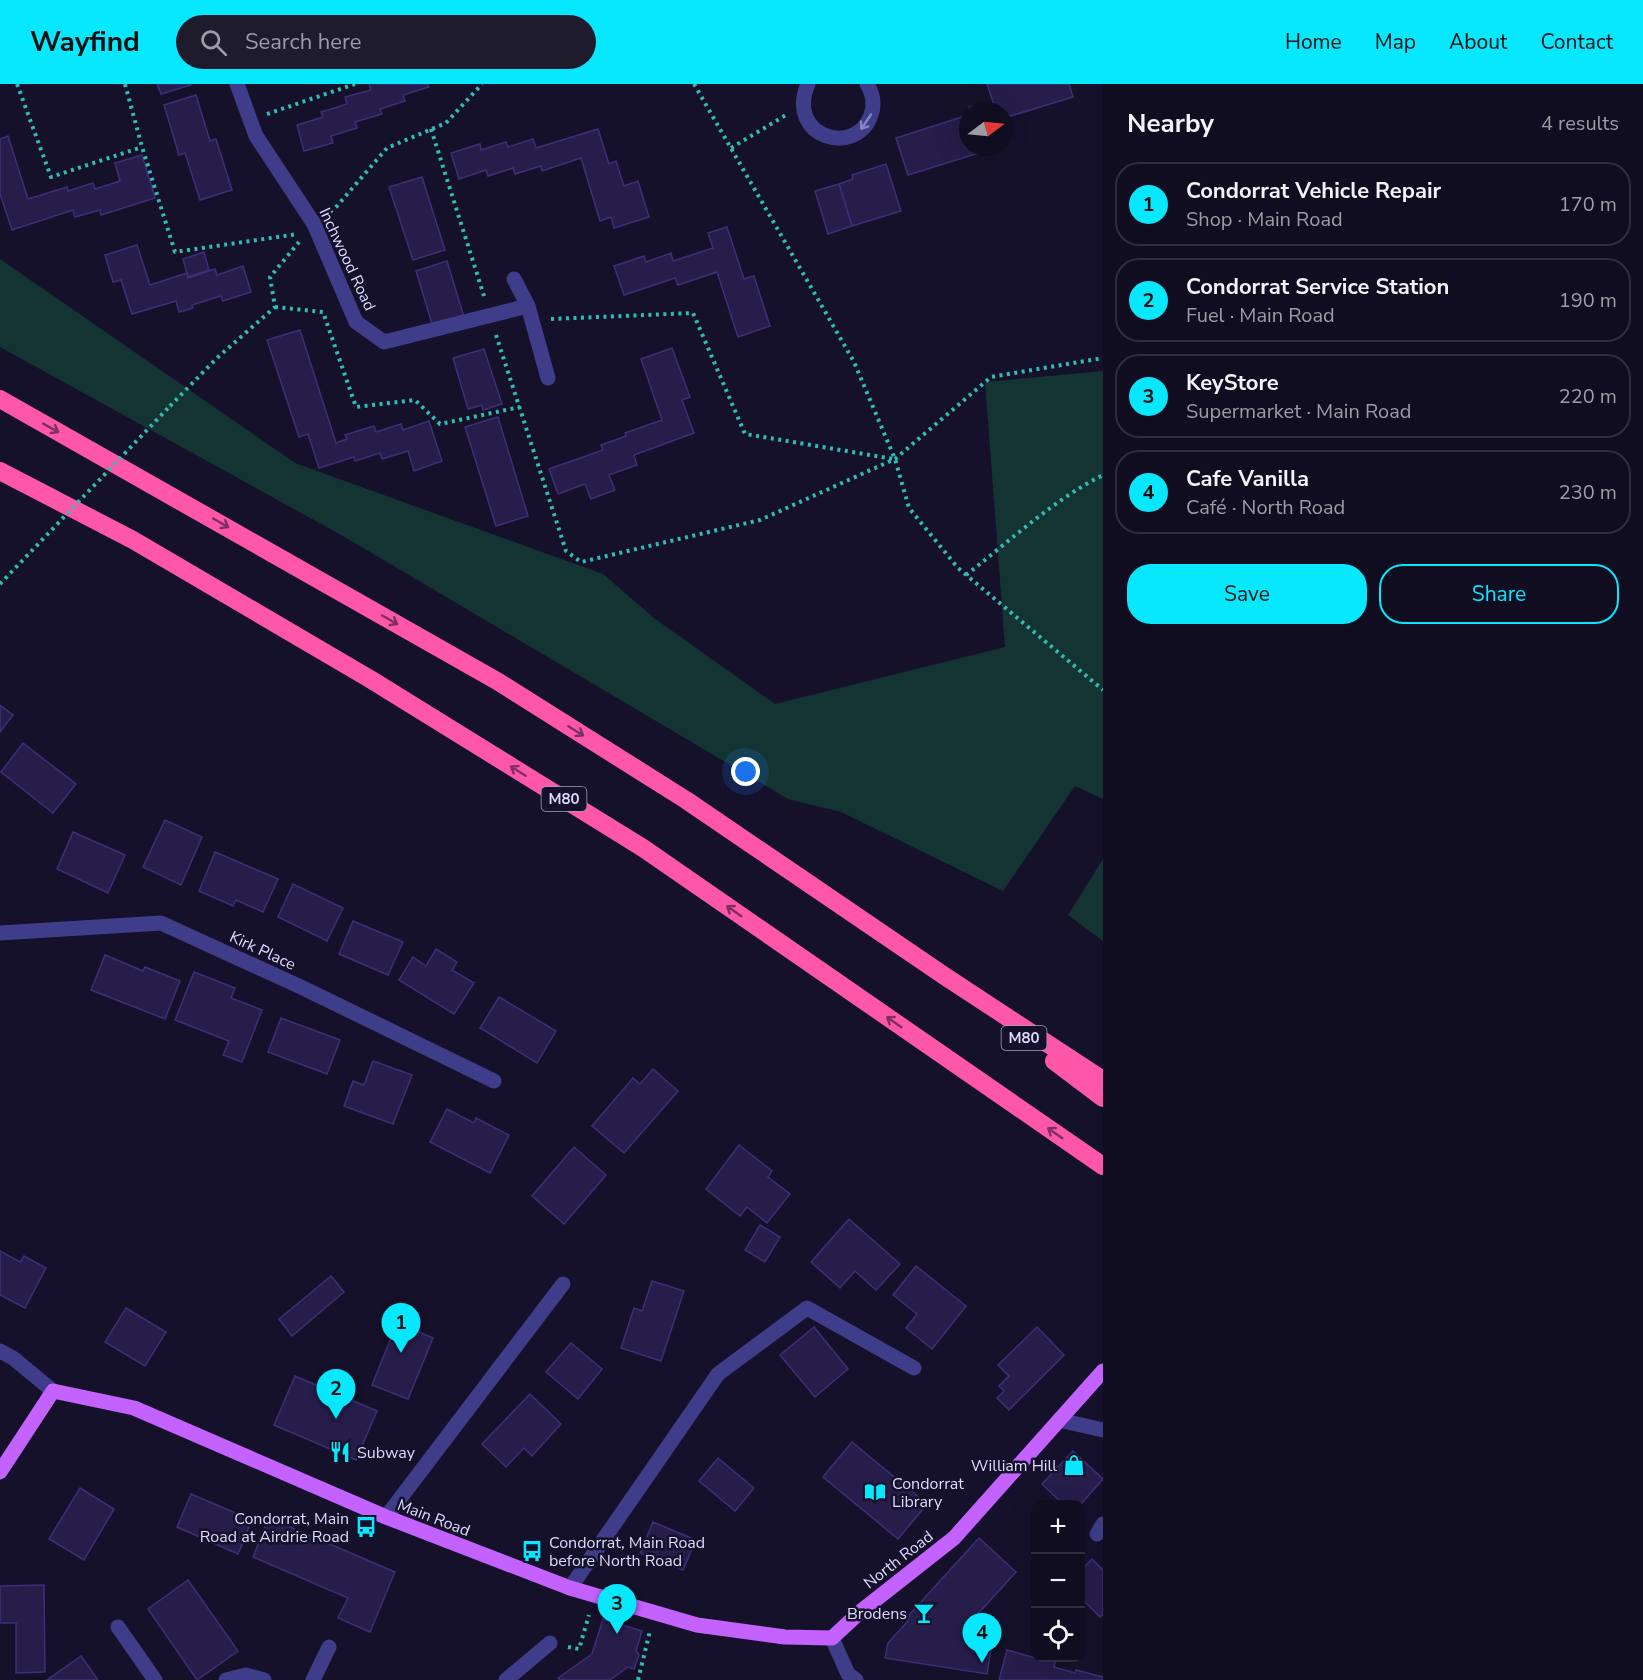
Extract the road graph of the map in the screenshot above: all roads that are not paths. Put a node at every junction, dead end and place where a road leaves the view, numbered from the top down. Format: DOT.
graph roads {
  1 [pos="237,84"];
  2 [pos="808,84"];
  3 [pos="869,84"];
  4 [pos="514,279"];
  5 [pos="530,313"];
  6 [pos="548,378"];
  7 [pos="0,399"];
  8 [pos="0,471"];
  9 [pos="0,933"];
  10 [pos="946,977"];
  11 [pos="1103,1080"];
  12 [pos="494,1081"];
  13 [pos="1103,1098"];
  14 [pos="1103,1166"];
  15 [pos="563,1284"];
  16 [pos="0,1351"];
  17 [pos="915,1368"];
  18 [pos="1103,1371"];
  19 [pos="53,1391"];
  20 [pos="1059,1420"];
  21 [pos="1103,1430"];
  22 [pos="0,1472"];
  23 [pos="386,1517"];
  24 [pos="570,1588"];
  25 [pos="118,1627"];
  26 [pos="832,1638"];
  27 [pos="550,1643"];
  28 [pos="329,1647"];
  29 [pos="155,1680"];
  30 [pos="226,1680"];
  31 [pos="264,1680"];
  32 [pos="313,1680"];
  33 [pos="506,1680"];
  34 [pos="856,1680"];
  1 -- 5 [label="street, Inchwood Road"];
  3 -- 2 [label="street, one-way"];
  4 -- 5 [label="street"];
  5 -- 6 [label="street"];
  7 -- 10 [label="highway, M80, one-way"];
  14 -- 8 [label="highway, M80, one-way"];
  9 -- 12 [label="street, Kirk Place"];
  10 -- 11 [label="highway, M80"];
  10 -- 13 [label="highway, M80"];
  15 -- 23 [label="street"];
  16 -- 19 [label="street, Main Road"];
  17 -- 24 [label="street"];
  18 -- 20 [label="main road, North Road"];
  19 -- 22 [label="main road"];
  19 -- 23 [label="main road, Main Road"];
  20 -- 21 [label="street"];
  20 -- 26 [label="main road, North Road"];
  23 -- 24 [label="main road, Main Road"];
  24 -- 26 [label="main road, Main Road"];
  25 -- 29 [label="street"];
  26 -- 34 [label="street"];
  27 -- 33 [label="street"];
  28 -- 32 [label="street"];
  30 -- 31 [label="street"];
}
